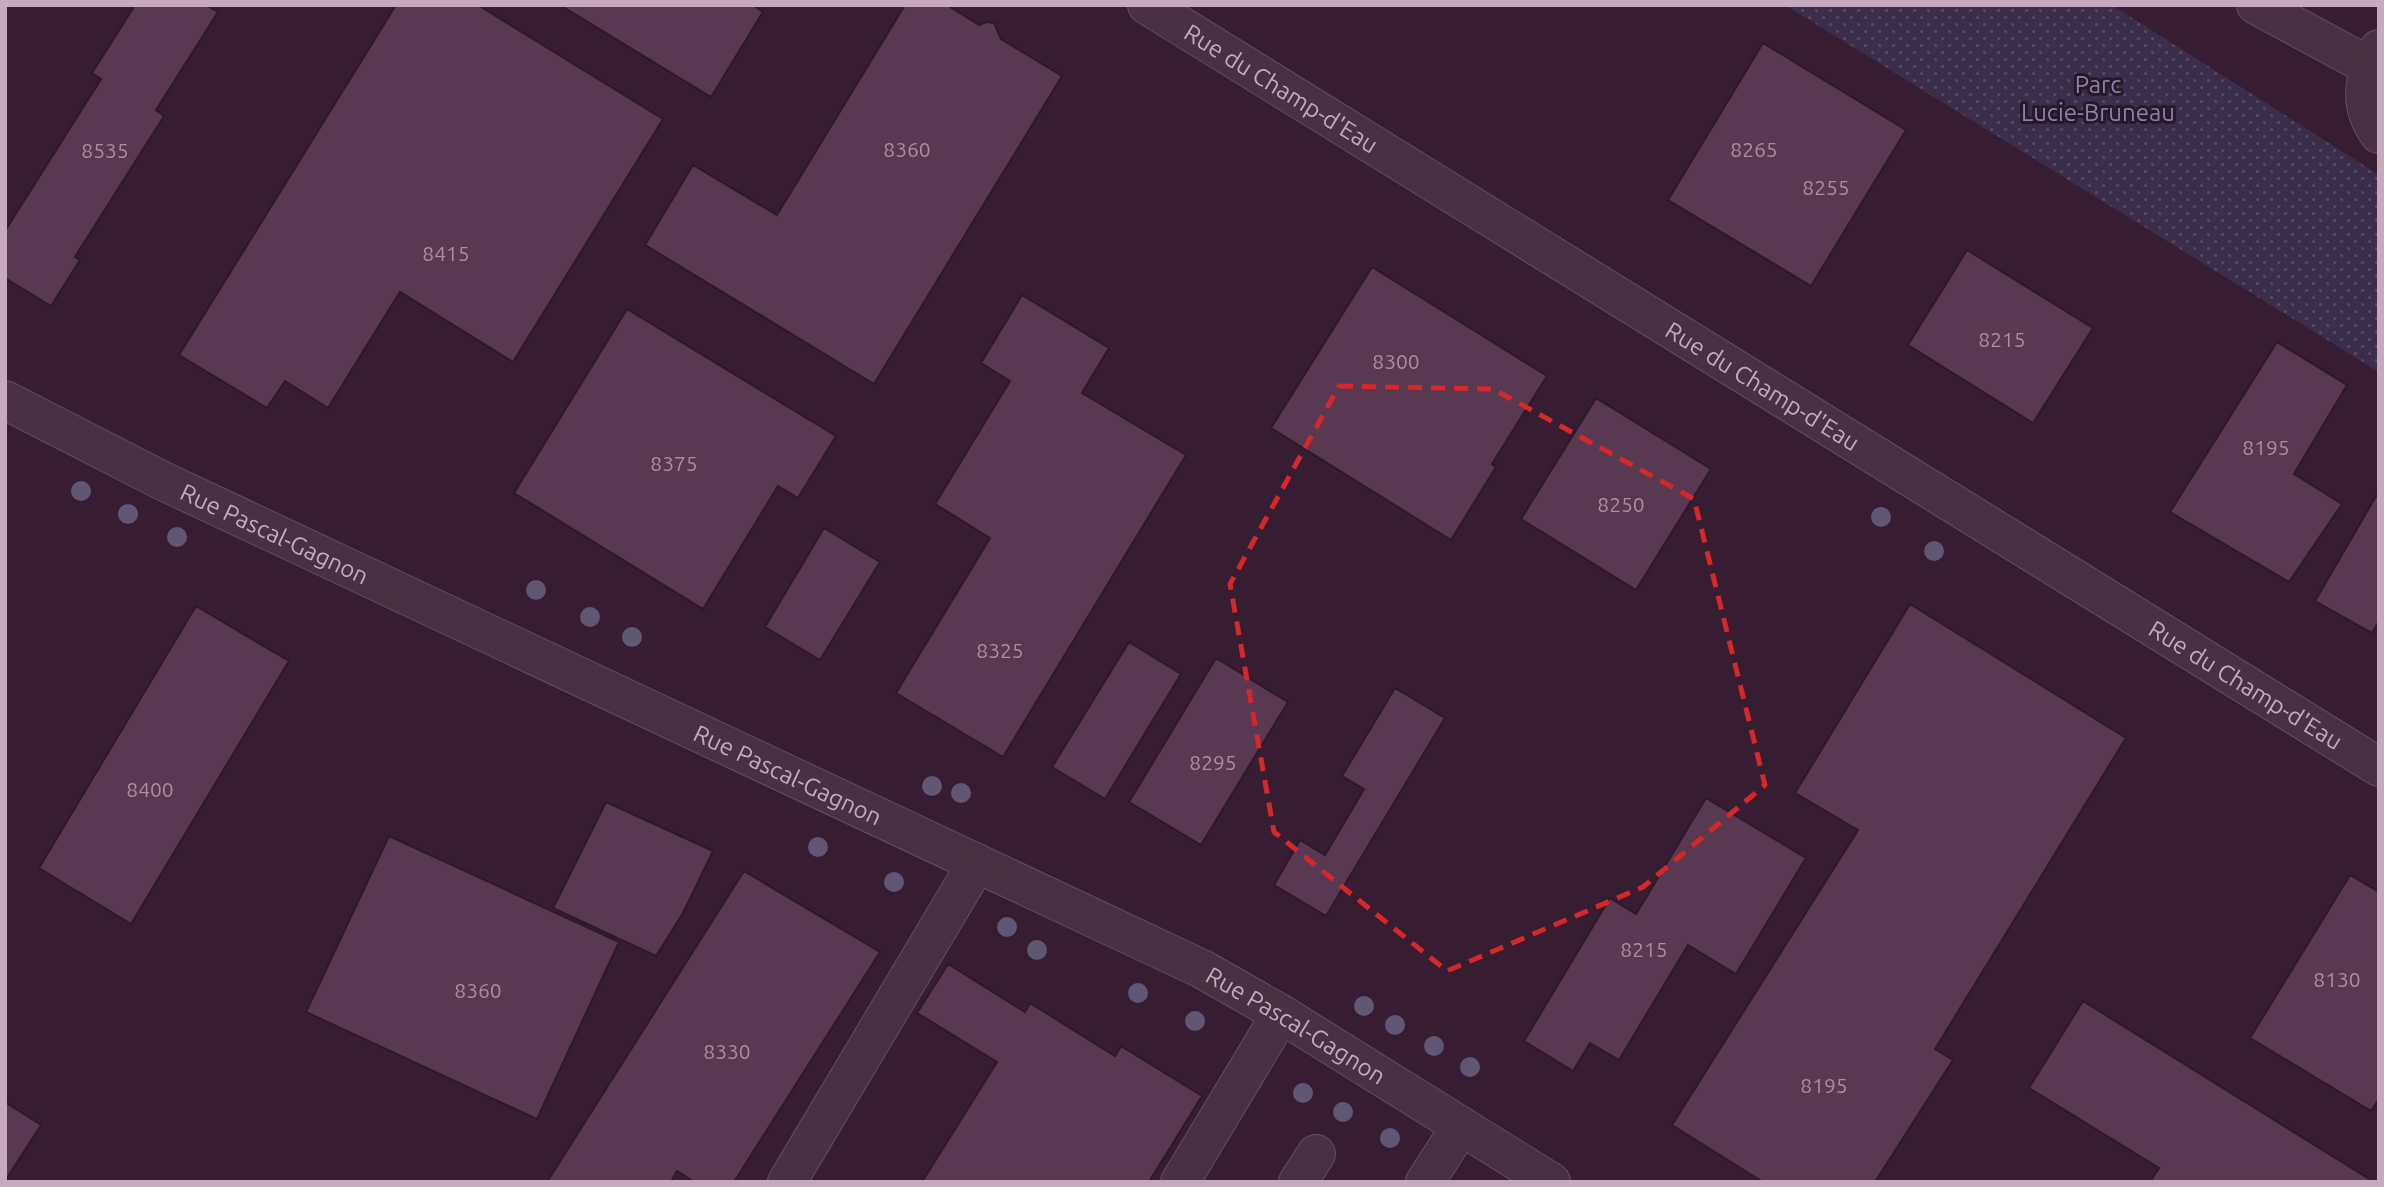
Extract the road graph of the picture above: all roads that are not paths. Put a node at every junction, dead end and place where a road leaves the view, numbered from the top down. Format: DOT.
graph roads {
  1 [pos="1147,5"];
  2 [pos="2256,5"];
  3 [pos="2374,57"];
  4 [pos="2379,134"];
  5 [pos="5,400"];
  6 [pos="2379,767"];
  7 [pos="977,863"];
  8 [pos="1280,1014"];
  9 [pos="1461,1126"];
  10 [pos="787,1182"];
  11 [pos="1180,1182"];
  12 [pos="1425,1182"];
  13 [pos="1551,1182"];
  1 -- 6 [label="street, Rue du Champ-d'Eau"];
  2 -- 3 [label="street"];
  3 -- 4 [label="street"];
  5 -- 7 [label="street, Rue Pascal-Gagnon"];
  7 -- 8 [label="street, Rue Pascal-Gagnon"];
  7 -- 10 [label="street"];
  8 -- 9 [label="street, Rue Pascal-Gagnon"];
  8 -- 11 [label="street"];
  9 -- 12 [label="street"];
  9 -- 13 [label="street, Rue Pascal-Gagnon"];
}
